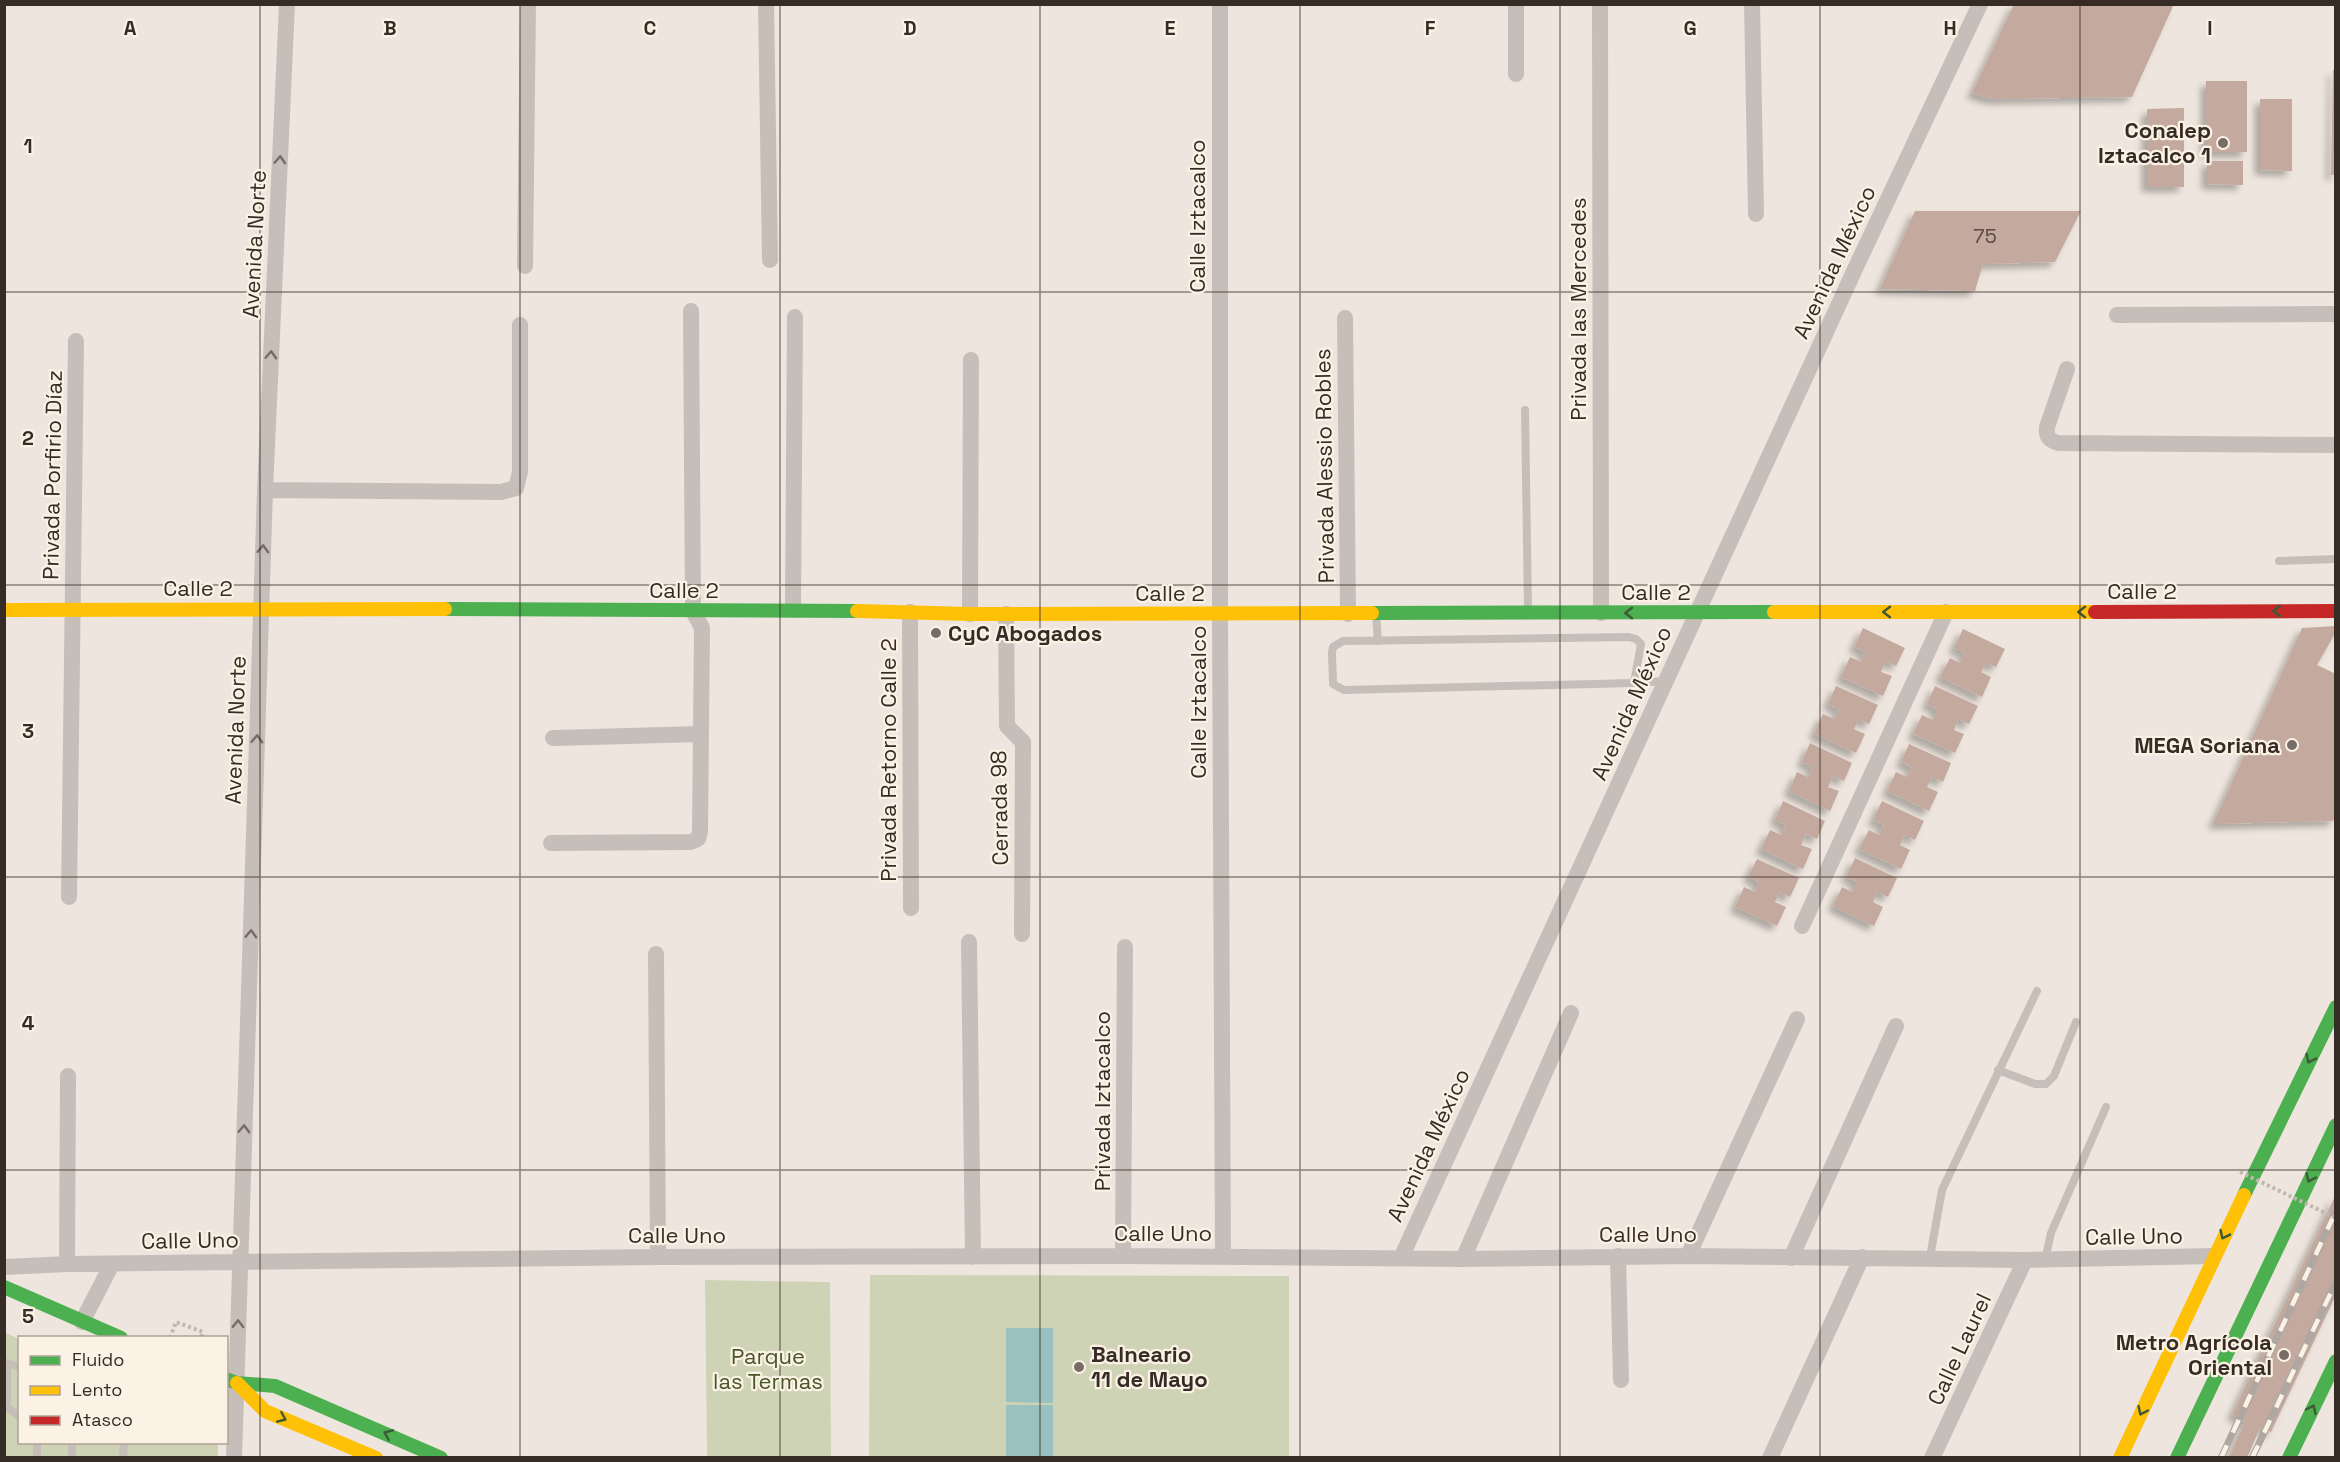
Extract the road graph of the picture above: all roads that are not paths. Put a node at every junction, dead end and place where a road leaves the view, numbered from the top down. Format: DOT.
graph roads {
  1 [pos="287,4"];
  2 [pos="528,4"];
  3 [pos="766,4"];
  4 [pos="1220,4"];
  5 [pos="1516,4"];
  6 [pos="1600,4"];
  7 [pos="1752,4"];
  8 [pos="1980,4"];
  9 [pos="1516,74"];
  10 [pos="1756,214"];
  11 [pos="770,261"];
  12 [pos="525,267"];
  13 [pos="691,311"];
  14 [pos="2336,314"];
  15 [pos="2117,315"];
  16 [pos="795,317"];
  17 [pos="1345,318"];
  18 [pos="520,325"];
  19 [pos="76,341"];
  20 [pos="971,360"];
  21 [pos="2067,369"];
  22 [pos="1525,410"];
  23 [pos="2336,445"];
  24 [pos="265,490"];
  25 [pos="2336,559"];
  26 [pos="2280,561"];
  27 [pos="262,608"];
  28 [pos="4,610"];
  29 [pos="73,610"];
  30 [pos="793,610"];
  31 [pos="693,611"];
  32 [pos="2336,611"];
  33 [pos="910,612"];
  34 [pos="1946,612"];
  35 [pos="1528,613"];
  36 [pos="1601,613"];
  37 [pos="1697,613"];
  38 [pos="970,614"];
  39 [pos="1006,614"];
  40 [pos="1220,614"];
  41 [pos="1348,614"];
  42 [pos="1376,614"];
  43 [pos="1378,641"];
  44 [pos="1667,681"];
  45 [pos="1634,683"];
  46 [pos="701,734"];
  47 [pos="553,738"];
  48 [pos="551,843"];
  49 [pos="69,897"];
  50 [pos="910,908"];
  51 [pos="1802,926"];
  52 [pos="1022,934"];
  53 [pos="969,942"];
  54 [pos="1125,947"];
  55 [pos="656,954"];
  56 [pos="2037,991"];
  57 [pos="2336,1007"];
  58 [pos="1571,1013"];
  59 [pos="1797,1019"];
  60 [pos="2076,1022"];
  61 [pos="1896,1026"];
  62 [pos="1998,1070"];
  63 [pos="68,1076"];
  64 [pos="2106,1107"];
  65 [pos="2336,1125"];
  66 [pos="1124,1256"];
  67 [pos="1223,1256"];
  68 [pos="1618,1256"];
  69 [pos="1688,1256"];
  70 [pos="2214,1256"];
  71 [pos="658,1257"];
  72 [pos="973,1257"];
  73 [pos="1862,1257"];
  74 [pos="1930,1257"];
  75 [pos="1401,1258"];
  76 [pos="1463,1258"];
  77 [pos="1791,1258"];
  78 [pos="2025,1260"];
  79 [pos="2044,1260"];
  80 [pos="240,1262"];
  81 [pos="67,1264"];
  82 [pos="112,1264"];
  83 [pos="4,1268"];
  84 [pos="4,1287"];
  85 [pos="81,1326"];
  86 [pos="114,1336"];
  87 [pos="2336,1361"];
  88 [pos="18,1366"];
  89 [pos="1621,1380"];
  90 [pos="232,1381"];
  91 [pos="18,1415"];
  92 [pos="231,1431"];
  93 [pos="234,1458"];
  94 [pos="376,1458"];
  95 [pos="441,1458"];
  96 [pos="1770,1458"];
  97 [pos="1932,1458"];
  98 [pos="2120,1458"];
  99 [pos="2177,1458"];
  100 [pos="2289,1458"];
  24 -- 1 [label="street, Avenida Norte, one-way"];
  2 -- 12 [label="street"];
  3 -- 11 [label="street"];
  4 -- 40 [label="street, Calle Iztacalco"];
  5 -- 9 [label="street"];
  6 -- 36 [label="street, Privada las Mercedes"];
  7 -- 10 [label="street"];
  8 -- 37 [label="street, Avenida México"];
  13 -- 31 [label="street"];
  14 -- 15 [label="street"];
  16 -- 30 [label="street"];
  17 -- 41 [label="street, Privada Alessio Robles"];
  18 -- 24 [label="street"];
  19 -- 29 [label="street, Privada Porfirio Díaz"];
  20 -- 38 [label="street"];
  21 -- 23 [label="street"];
  22 -- 35 [label="lane"];
  27 -- 24 [label="street, Avenida Norte, one-way"];
  25 -- 26 [label="lane"];
  27 -- 29 [label="main road, Calle 2"];
  27 -- 31 [label="main road, Calle 2"];
  80 -- 27 [label="street, Avenida Norte, one-way"];
  28 -- 29 [label="main road, Calle 2"];
  29 -- 49 [label="street, Privada Porfirio Díaz"];
  30 -- 31 [label="main road, Calle 2"];
  30 -- 33 [label="main road, Calle 2"];
  31 -- 46 [label="street"];
  32 -- 34 [label="main road, Calle 2, one-way"];
  33 -- 38 [label="main road, Calle 2"];
  33 -- 50 [label="street, Privada Retorno Calle 2"];
  34 -- 37 [label="main road, Calle 2, one-way"];
  34 -- 51 [label="street"];
  35 -- 36 [label="main road, Calle 2"];
  35 -- 42 [label="main road, Calle 2"];
  37 -- 36 [label="main road, Calle 2, one-way"];
  37 -- 44 [label="street, Avenida México"];
  38 -- 39 [label="main road, Calle 2"];
  39 -- 40 [label="main road, Calle 2"];
  39 -- 52 [label="street, Cerrada 98"];
  40 -- 41 [label="main road, Calle 2"];
  40 -- 67 [label="street, Calle Iztacalco"];
  41 -- 42 [label="main road, Calle 2"];
  42 -- 43 [label="lane"];
  43 -- 45 [label="lane"];
  43 -- 45 [label="lane"];
  44 -- 45 [label="lane"];
  44 -- 75 [label="street, Avenida México"];
  46 -- 47 [label="street"];
  46 -- 48 [label="street"];
  53 -- 72 [label="street"];
  54 -- 66 [label="street, Privada Iztacalco"];
  55 -- 71 [label="street"];
  56 -- 62 [label="lane"];
  57 -- 70 [label="main road, one-way"];
  58 -- 76 [label="street"];
  59 -- 69 [label="street"];
  60 -- 62 [label="lane"];
  61 -- 77 [label="street"];
  62 -- 74 [label="lane"];
  63 -- 81 [label="street"];
  64 -- 79 [label="lane"];
  65 -- 99 [label="main road, one-way"];
  66 -- 67 [label="street, Calle Uno"];
  66 -- 72 [label="street, Calle Uno"];
  67 -- 75 [label="street, Calle Uno"];
  68 -- 69 [label="street, Calle Uno"];
  68 -- 76 [label="street, Calle Uno"];
  68 -- 89 [label="street"];
  69 -- 77 [label="street, Calle Uno"];
  70 -- 79 [label="street, Calle Uno"];
  70 -- 98 [label="main road, one-way"];
  71 -- 72 [label="street, Calle Uno"];
  71 -- 80 [label="street, Calle Uno"];
  73 -- 74 [label="street, Calle Uno"];
  73 -- 77 [label="street, Calle Uno"];
  73 -- 96 [label="street"];
  74 -- 78 [label="street, Calle Uno"];
  75 -- 76 [label="street, Calle Uno"];
  78 -- 79 [label="street, Calle Uno"];
  78 -- 97 [label="street, Calle Laurel"];
  80 -- 82 [label="street, Calle Uno"];
  90 -- 80 [label="street, Avenida Norte, one-way"];
  81 -- 82 [label="street, Calle Uno"];
  81 -- 83 [label="street, Calle Uno"];
  82 -- 85 [label="street, Calle Uno"];
  84 -- 85 [label="main road"];
  85 -- 86 [label="main road"];
  100 -- 87 [label="main road, one-way"];
  88 -- 91 [label="lane"];
  90 -- 92 [label="street, Avenida Norte"];
  90 -- 94 [label="main road, one-way"];
  95 -- 90 [label="main road, one-way"];
  92 -- 93 [label="street, Avenida Norte"];
}
